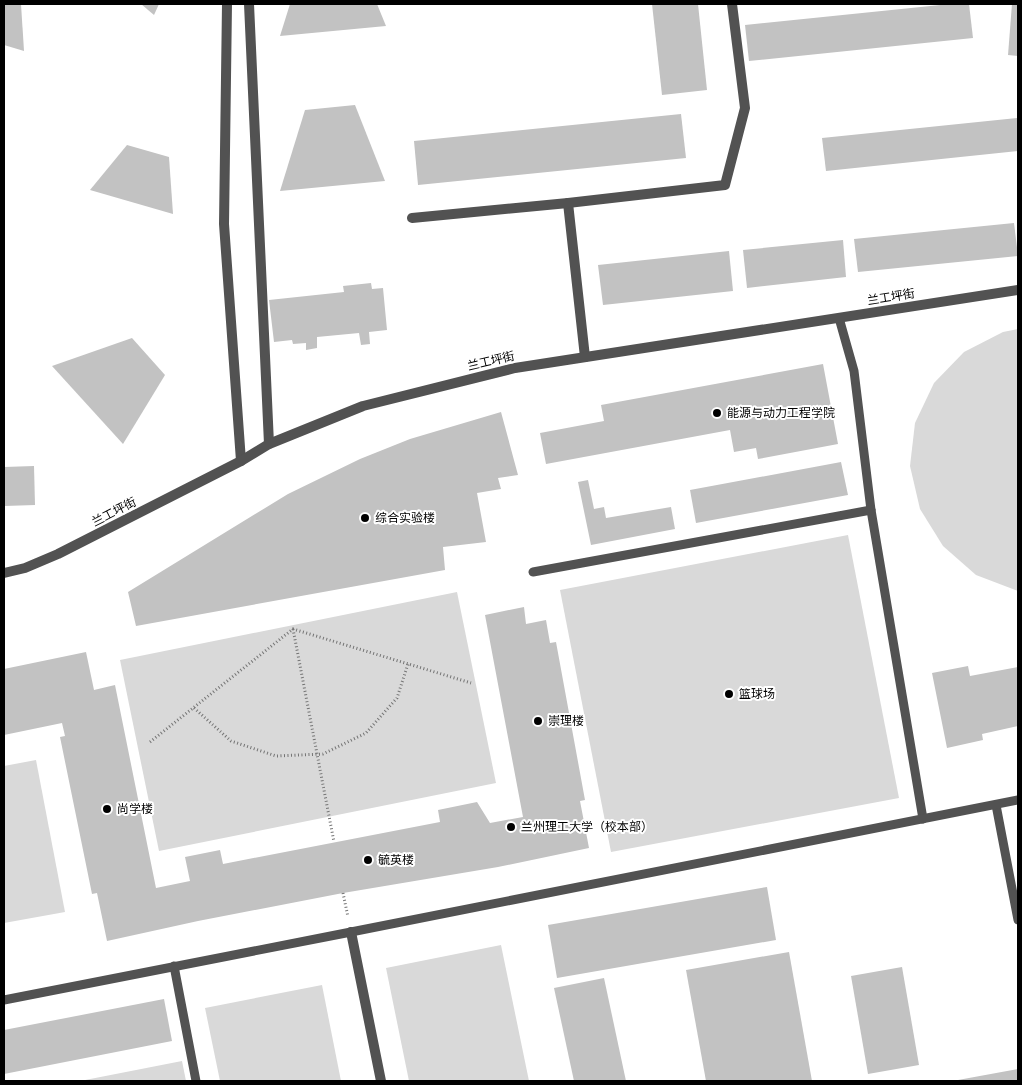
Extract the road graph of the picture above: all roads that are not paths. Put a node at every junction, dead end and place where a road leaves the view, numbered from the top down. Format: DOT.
graph roads {
  1 [pos="227,4"];
  2 [pos="249,4"];
  3 [pos="732,4"];
  4 [pos="568,203"];
  5 [pos="412,218"];
  6 [pos="1018,290"];
  7 [pos="839,318"];
  8 [pos="585,357"];
  9 [pos="269,444"];
  10 [pos="240,461"];
  11 [pos="871,510"];
  12 [pos="533,572"];
  13 [pos="4,573"];
  14 [pos="1018,800"];
  15 [pos="996,805"];
  16 [pos="923,819"];
  17 [pos="1018,920"];
  18 [pos="351,932"];
  19 [pos="174,966"];
  20 [pos="4,1000"];
  21 [pos="196,1081"];
  22 [pos="381,1081"];
  1 -- 10 [label="street"];
  2 -- 9 [label="street"];
  3 -- 4 [label="street"];
  4 -- 5 [label="street"];
  4 -- 8 [label="street"];
  6 -- 7 [label="street, 兰工坪街"];
  7 -- 8 [label="street, 兰工坪街"];
  7 -- 11 [label="lane"];
  8 -- 9 [label="street, 兰工坪街"];
  9 -- 10 [label="street, 兰工坪街"];
  10 -- 13 [label="street, 兰工坪街"];
  11 -- 12 [label="lane"];
  11 -- 16 [label="lane"];
  14 -- 15 [label="lane"];
  15 -- 16 [label="lane"];
  15 -- 17 [label="lane"];
  16 -- 18 [label="lane"];
  18 -- 19 [label="lane"];
  18 -- 22 [label="street"];
  19 -- 20 [label="lane"];
  19 -- 21 [label="lane"];
}
